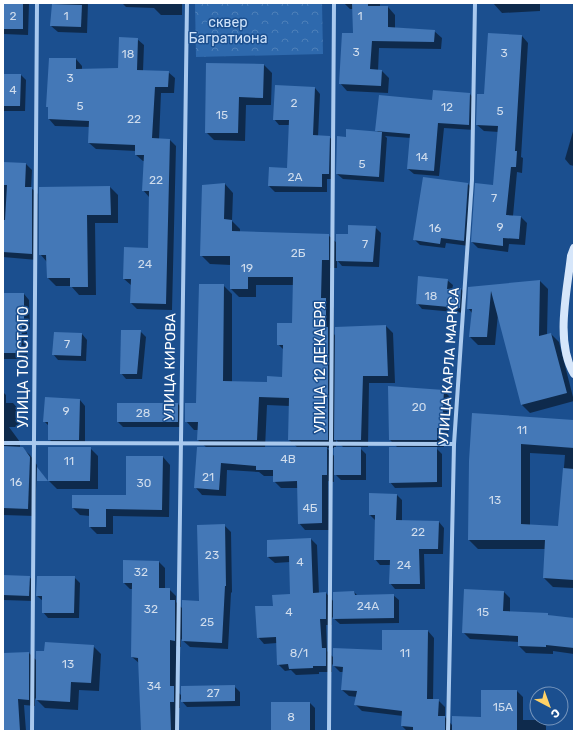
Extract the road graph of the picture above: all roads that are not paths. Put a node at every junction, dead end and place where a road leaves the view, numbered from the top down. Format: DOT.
graph roads {
  1 [pos="37,3"];
  2 [pos="187,3"];
  3 [pos="334,3"];
  4 [pos="475,3"];
  5 [pos="574,248"];
  6 [pos="574,374"];
  7 [pos="3,443"];
  8 [pos="34,444"];
  9 [pos="180,444"];
  10 [pos="331,444"];
  11 [pos="454,444"];
  12 [pos="32,731"];
  13 [pos="177,731"];
  14 [pos="329,731"];
  15 [pos="448,731"];
  1 -- 8 [label="street, УЛИЦА ТОЛСТОГО"];
  2 -- 9 [label="street, УЛИЦА КИРОВА"];
  3 -- 10 [label="street, УЛИЦА 12 ДЕКАБРЯ"];
  4 -- 11 [label="street, УЛИЦА КАРЛА МАРКСА"];
  5 -- 6 [label="street"];
  7 -- 8 [label="street"];
  8 -- 9 [label="street"];
  8 -- 12 [label="street, УЛИЦА ТОЛСТОГО"];
  9 -- 10 [label="street"];
  9 -- 13 [label="street, УЛИЦА КИРОВА"];
  10 -- 11 [label="street"];
  10 -- 14 [label="street, УЛИЦА 12 ДЕКАБРЯ"];
  11 -- 15 [label="street, УЛИЦА КАРЛА МАРКСА"];
}
